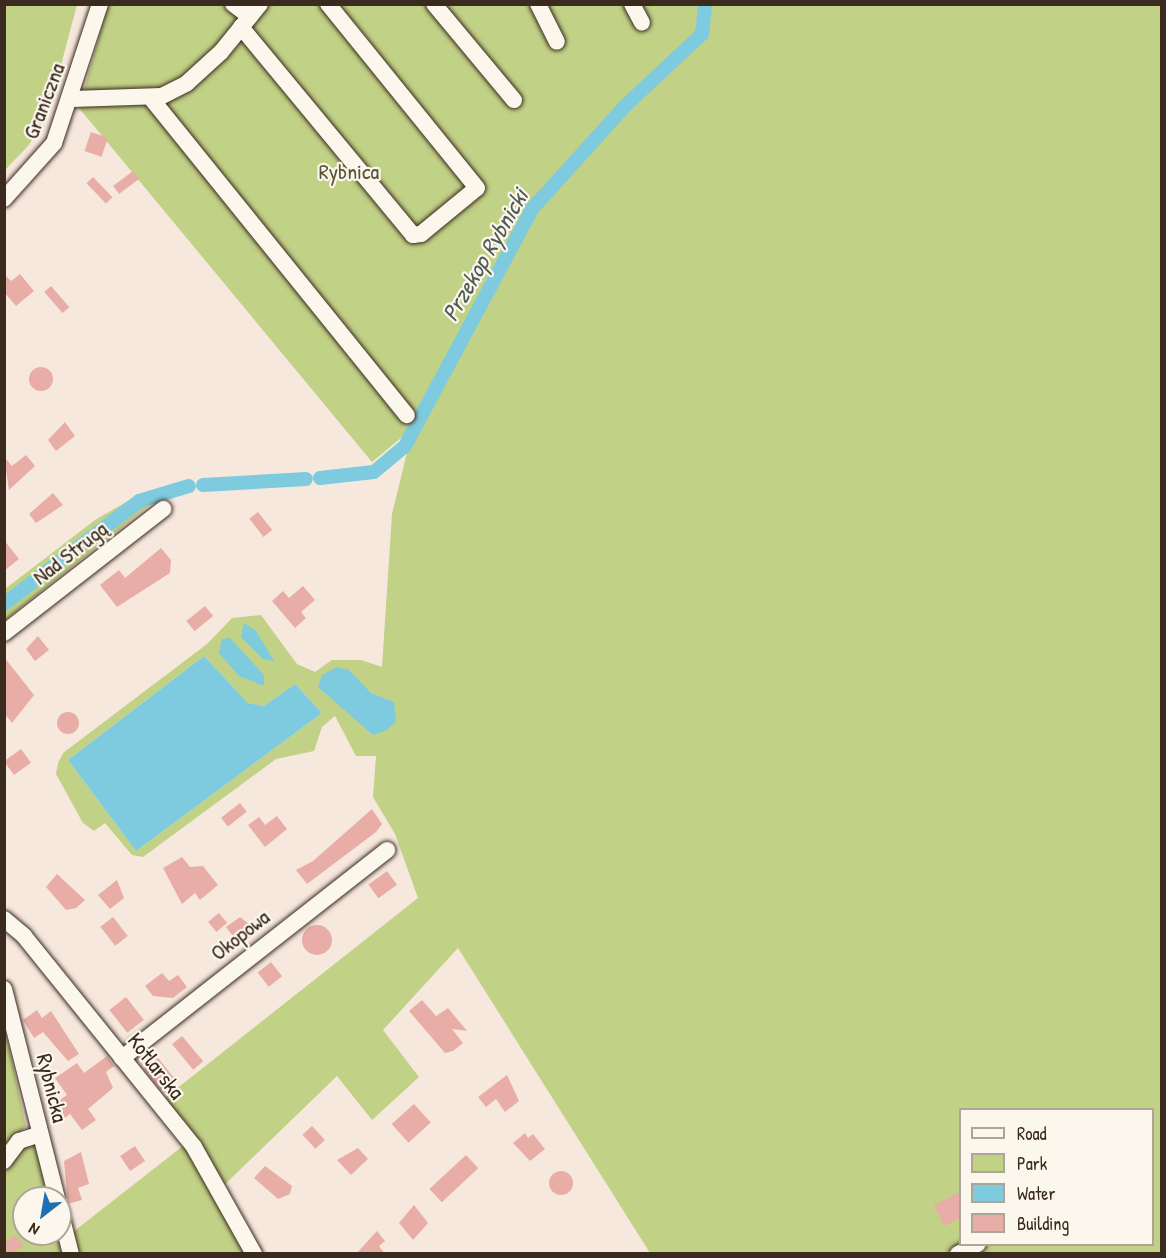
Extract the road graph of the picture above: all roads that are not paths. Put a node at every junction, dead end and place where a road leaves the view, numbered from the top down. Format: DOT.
graph roads {
  1 [pos="100,4"];
  2 [pos="328,4"];
  3 [pos="434,4"];
  4 [pos="538,4"];
  5 [pos="632,4"];
  6 [pos="243,11"];
  7 [pos="642,23"];
  8 [pos="557,42"];
  9 [pos="150,97"];
  10 [pos="72,99"];
  11 [pos="514,100"];
  12 [pos="6,195"];
  13 [pos="408,415"];
  14 [pos="163,509"];
  15 [pos="4,633"];
  16 [pos="387,850"];
  17 [pos="4,919"];
  18 [pos="4,989"];
  19 [pos="122,1058"];
  20 [pos="40,1134"];
  21 [pos="4,1161"];
  22 [pos="54,1186"];
  23 [pos="976,1246"];
  24 [pos="254,1254"];
  25 [pos="958,1254"];
  1 -- 10 [label="street, Graniczna"];
  2 -- 6 [label="street"];
  3 -- 11 [label="street"];
  4 -- 8 [label="street"];
  5 -- 7 [label="street"];
  6 -- 9 [label="street"];
  9 -- 10 [label="street"];
  9 -- 13 [label="street"];
  10 -- 12 [label="street, Graniczna"];
  14 -- 15 [label="street, Nad Strugą"];
  16 -- 19 [label="street, Okopowa"];
  17 -- 19 [label="street, Kotlarska"];
  18 -- 20 [label="street, Rybnicka"];
  19 -- 24 [label="street, Kotlarska"];
  20 -- 21 [label="street"];
  20 -- 22 [label="street, Rybnicka"];
  23 -- 25 [label="street"];
}
